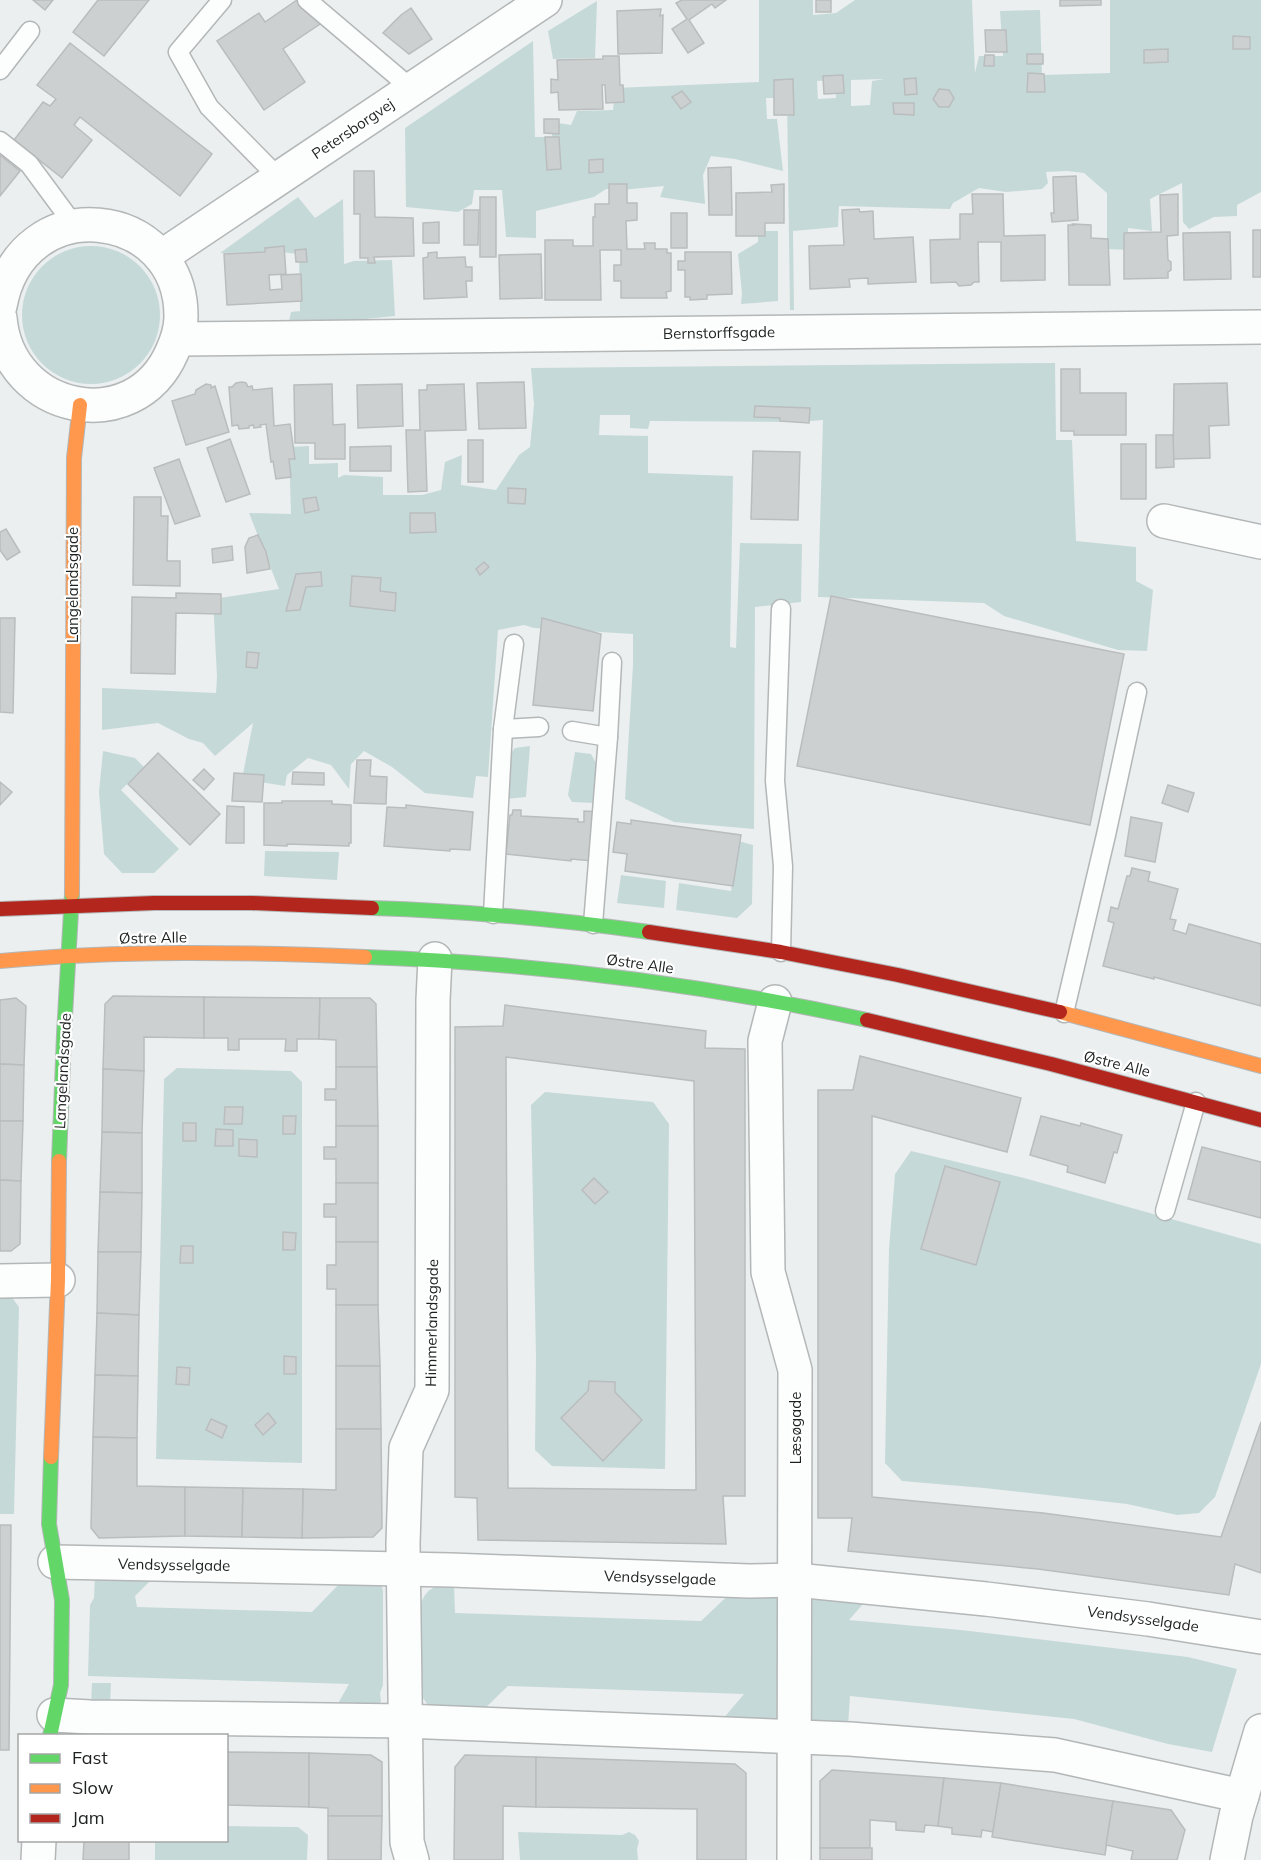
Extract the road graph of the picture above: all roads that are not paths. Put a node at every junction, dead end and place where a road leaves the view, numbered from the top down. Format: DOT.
graph roads {
  1 [pos="222,0"];
  2 [pos="307,0"];
  3 [pos="545,0"];
  4 [pos="30,31"];
  5 [pos="0,70"];
  6 [pos="412,89"];
  7 [pos="0,141"];
  8 [pos="279,178"];
  9 [pos="74,225"];
  10 [pos="161,257"];
  11 [pos="1,300"];
  12 [pos="1261,327"];
  13 [pos="178,339"];
  14 [pos="4,356"];
  15 [pos="80,405"];
  16 [pos="1164,521"];
  17 [pos="1261,542"];
  18 [pos="781,609"];
  19 [pos="514,644"];
  20 [pos="612,662"];
  21 [pos="1137,692"];
  22 [pos="539,727"];
  23 [pos="503,729"];
  24 [pos="573,731"];
  25 [pos="608,737"];
  26 [pos="72,906"];
  27 [pos="0,909"];
  28 [pos="493,915"];
  29 [pos="593,924"];
  30 [pos="781,952"];
  31 [pos="70,957"];
  32 [pos="435,959"];
  33 [pos="0,961"];
  34 [pos="775,1002"];
  35 [pos="1064,1013"];
  36 [pos="1261,1066"];
  37 [pos="1196,1102"];
  38 [pos="1261,1120"];
  39 [pos="1165,1211"];
  40 [pos="58,1280"];
  41 [pos="0,1281"];
  42 [pos="55,1562"];
  43 [pos="403,1569"];
  44 [pos="796,1580"];
  45 [pos="1261,1637"];
  46 [pos="405,1721"];
  47 [pos="52,1725"];
  48 [pos="1261,1731"];
  49 [pos="795,1737"];
  50 [pos="1242,1796"];
  51 [pos="39,1842"];
  52 [pos="38,1860"];
  53 [pos="412,1860"];
  54 [pos="794,1860"];
  55 [pos="1227,1860"];
  1 -- 8 [label="lane"];
  2 -- 6 [label="lane"];
  3 -- 6 [label="street, Petersborgvej"];
  4 -- 5 [label="lane"];
  6 -- 8 [label="street, Petersborgvej"];
  7 -- 9 [label="lane"];
  8 -- 10 [label="street, Petersborgvej"];
  9 -- 10 [label="street"];
  9 -- 11 [label="street"];
  10 -- 13 [label="street"];
  11 -- 14 [label="street"];
  12 -- 13 [label="street, Bernstorffsgade"];
  13 -- 15 [label="street"];
  14 -- 15 [label="street"];
  15 -- 26 [label="street, Langelandsgade"];
  16 -- 17 [label="street"];
  18 -- 30 [label="lane"];
  19 -- 23 [label="lane"];
  20 -- 25 [label="lane"];
  21 -- 35 [label="lane"];
  22 -- 23 [label="lane"];
  23 -- 28 [label="lane"];
  24 -- 25 [label="lane"];
  25 -- 29 [label="lane"];
  26 -- 27 [label="street"];
  26 -- 28 [label="street"];
  26 -- 31 [label="street, Langelandsgade"];
  28 -- 29 [label="street"];
  29 -- 30 [label="street"];
  30 -- 35 [label="street"];
  31 -- 32 [label="street, Østre Alle"];
  31 -- 33 [label="street, Østre Alle"];
  31 -- 40 [label="street, Langelandsgade"];
  32 -- 34 [label="street, Østre Alle"];
  32 -- 43 [label="street, Himmerlandsgade"];
  34 -- 37 [label="street, Østre Alle"];
  34 -- 44 [label="street, Læsøgade"];
  35 -- 36 [label="street"];
  37 -- 38 [label="street, Østre Alle"];
  37 -- 39 [label="lane"];
  40 -- 41 [label="street"];
  40 -- 42 [label="street, Langelandsgade"];
  42 -- 43 [label="street, Vendsysselgade"];
  42 -- 47 [label="street, Langelandsgade"];
  43 -- 44 [label="street, Vendsysselgade"];
  43 -- 46 [label="street, Himmerlandsgade"];
  44 -- 45 [label="street, Vendsysselgade"];
  44 -- 49 [label="street, Læsøgade"];
  46 -- 47 [label="street"];
  46 -- 49 [label="street"];
  46 -- 53 [label="street, Himmerlandsgade"];
  48 -- 50 [label="street"];
  49 -- 50 [label="street"];
  49 -- 54 [label="street, Læsøgade"];
  50 -- 55 [label="street"];
  51 -- 52 [label="street"];
}
